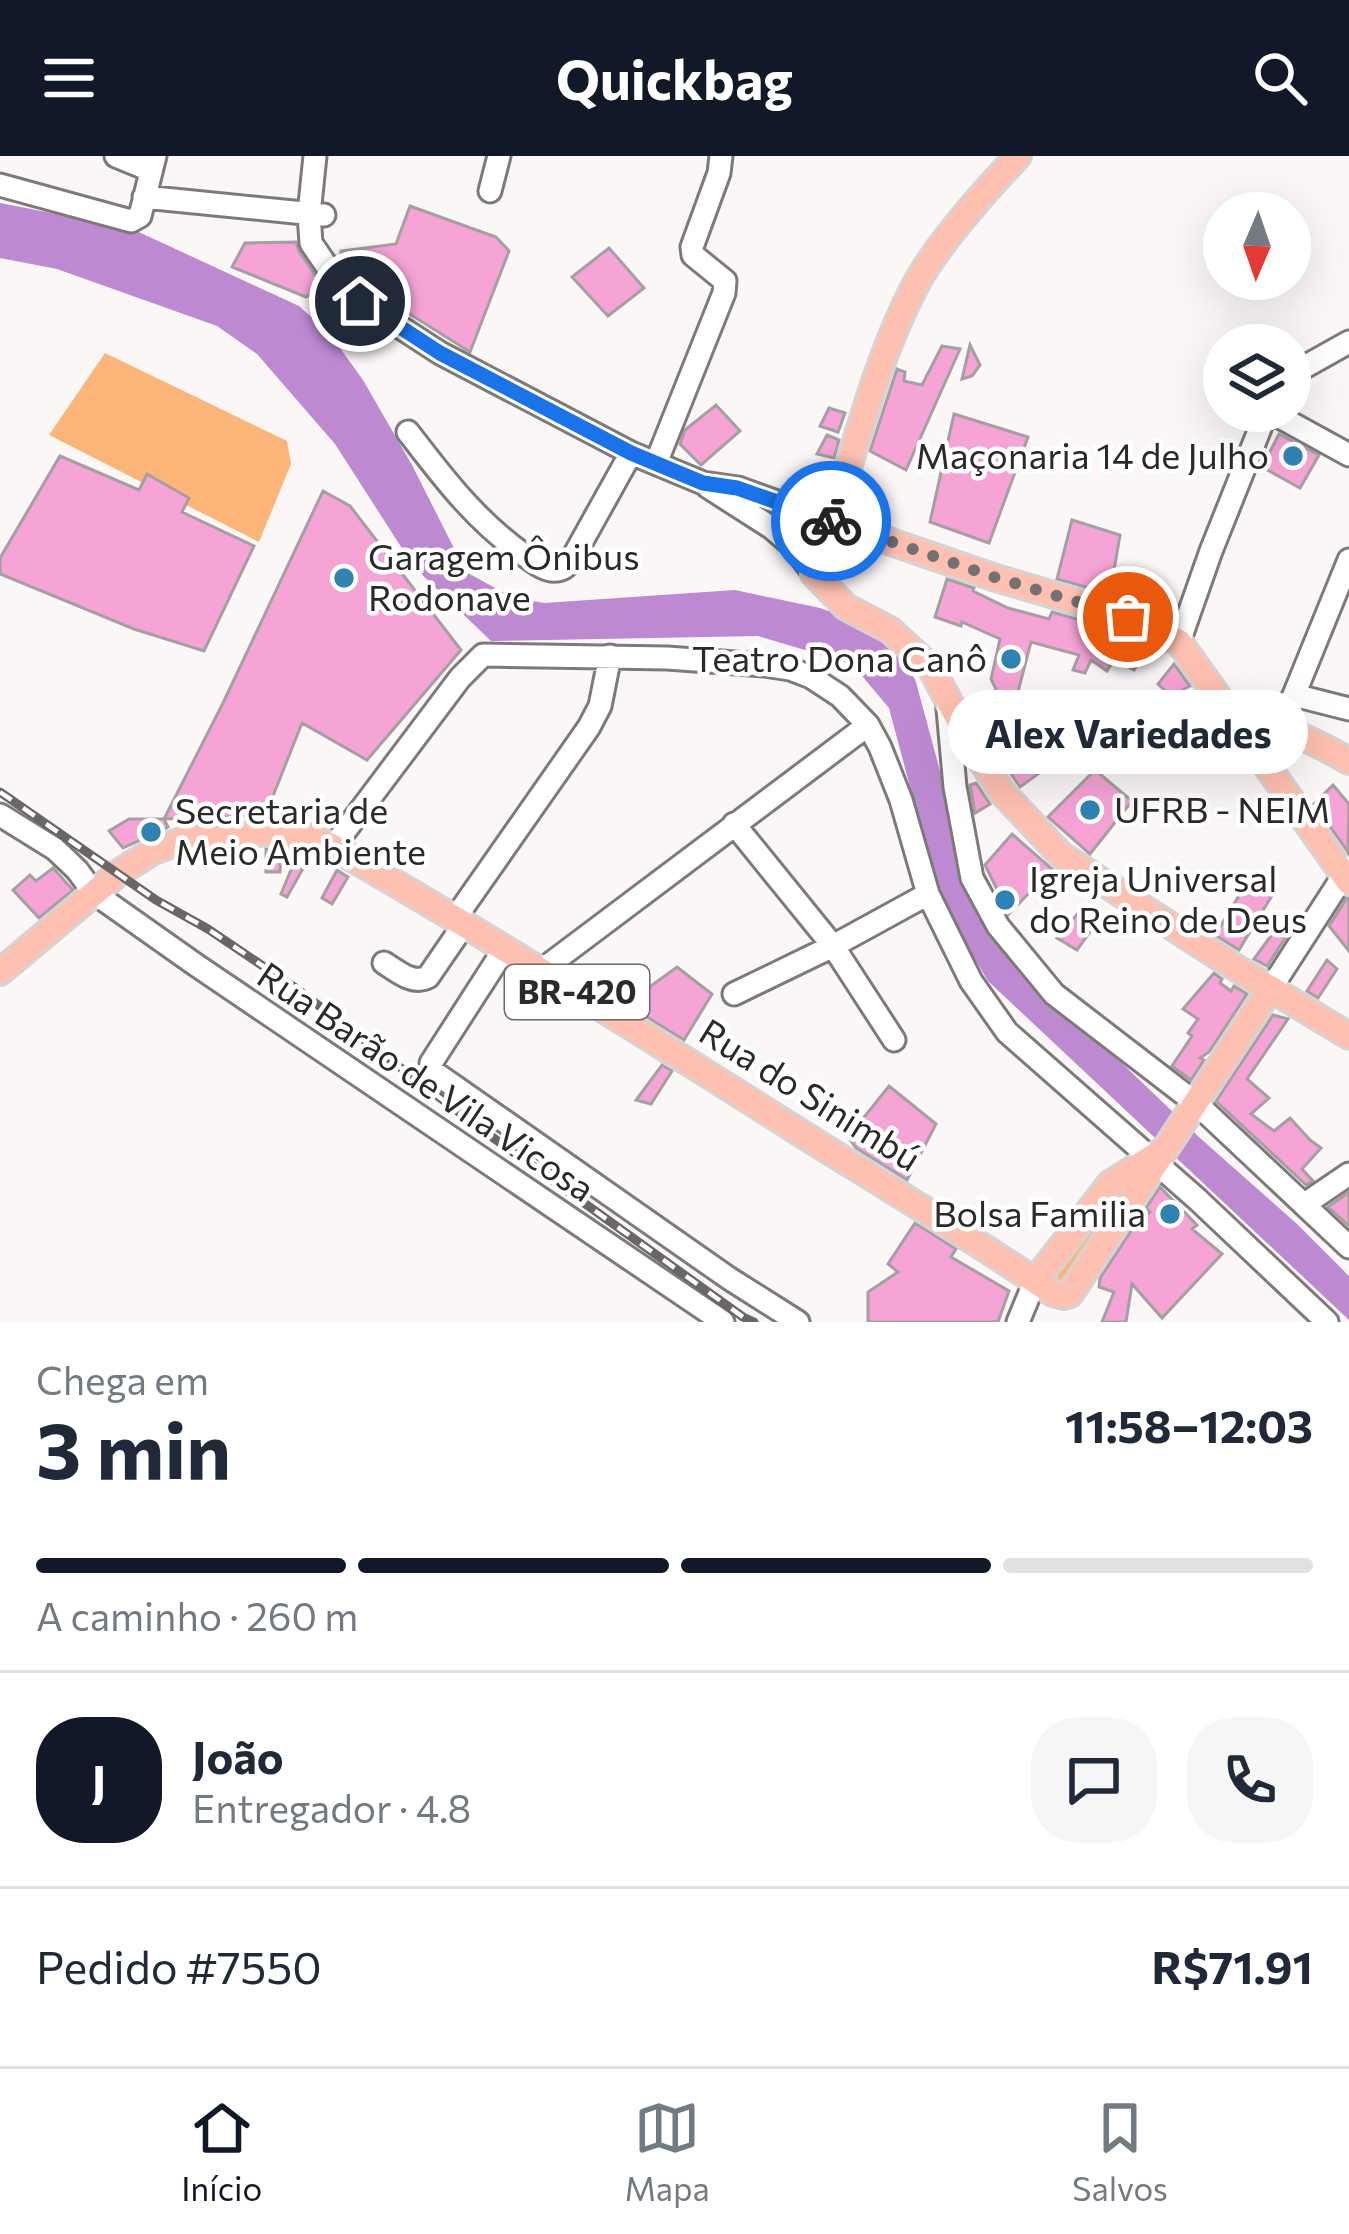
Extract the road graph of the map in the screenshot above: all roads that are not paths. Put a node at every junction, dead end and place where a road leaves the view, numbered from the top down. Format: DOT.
graph roads {
  1 [pos="116,156"];
  2 [pos="315,156"];
  3 [pos="329,156"];
  4 [pos="500,156"];
  5 [pos="721,156"];
  6 [pos="1012,160"];
  7 [pos="152,163"];
  8 [pos="0,185"];
  9 [pos="490,191"];
  10 [pos="140,208"];
  11 [pos="316,214"];
  12 [pos="1349,342"];
  13 [pos="1311,363"];
  14 [pos="408,432"];
  15 [pos="1259,432"];
  16 [pos="1307,432"];
  17 [pos="631,453"];
  18 [pos="1349,455"];
  19 [pos="656,464"];
  20 [pos="703,483"];
  21 [pos="833,522"];
  22 [pos="1349,561"];
  23 [pos="814,574"];
  24 [pos="1179,642"];
  25 [pos="610,656"];
  26 [pos="1294,694"];
  27 [pos="947,698"];
  28 [pos="1349,709"];
  29 [pos="1227,713"];
  30 [pos="868,725"];
  31 [pos="1278,726"];
  32 [pos="1349,760"];
  33 [pos="0,815"];
  34 [pos="734,824"];
  35 [pos="333,847"];
  36 [pos="1348,874"];
  37 [pos="94,893"];
  38 [pos="928,894"];
  39 [pos="460,920"];
  40 [pos="833,946"];
  41 [pos="506,948"];
  42 [pos="384,963"];
  43 [pos="542,970"];
  44 [pos="0,972"];
  45 [pos="1271,988"];
  46 [pos="734,994"];
  47 [pos="1349,1036"];
  48 [pos="894,1040"];
  49 [pos="1192,1112"];
  50 [pos="1158,1156"];
  51 [pos="1349,1174"];
  52 [pos="1110,1184"];
  53 [pos="1131,1204"];
  54 [pos="1305,1204"];
  55 [pos="1349,1247"];
  56 [pos="1035,1280"];
  57 [pos="722,1322"];
  58 [pos="798,1322"];
  59 [pos="1018,1322"];
  60 [pos="1327,1322"];
  1 -- 7 [label="street"];
  2 -- 11 [label="street"];
  3 -- 11 [label="street"];
  4 -- 9 [label="street"];
  5 -- 19 [label="street"];
  6 -- 21 [label="main road"];
  7 -- 10 [label="street"];
  8 -- 10 [label="street"];
  10 -- 11 [label="street"];
  11 -- 17 [label="street"];
  12 -- 13 [label="street"];
  14 -- 17 [label="street"];
  15 -- 24 [label="street"];
  16 -- 18 [label="street"];
  17 -- 19 [label="street"];
  19 -- 20 [label="street"];
  20 -- 21 [label="street"];
  20 -- 23 [label="street"];
  21 -- 23 [label="main road"];
  21 -- 24 [label="main road"];
  22 -- 26 [label="street"];
  23 -- 27 [label="main road"];
  24 -- 29 [label="main road"];
  25 -- 30 [label="street"];
  25 -- 35 [label="street"];
  25 -- 39 [label="street"];
  26 -- 28 [label="street"];
  26 -- 31 [label="street"];
  27 -- 45 [label="main road"];
  27 -- 49 [label="street"];
  29 -- 31 [label="main road"];
  29 -- 36 [label="main road"];
  30 -- 34 [label="street"];
  30 -- 38 [label="street"];
  31 -- 32 [label="main road"];
  33 -- 37 [label="street, Rua Barão de Vila Vicosa"];
  34 -- 40 [label="street"];
  34 -- 43 [label="street"];
  35 -- 37 [label="main road, Rua do Sinimbú / BR-420"];
  35 -- 39 [label="main road, Rua do Sinimbú / BR-420"];
  36 -- 45 [label="street"];
  37 -- 44 [label="main road, BR-420"];
  37 -- 57 [label="street, Rua Barão de Vila Vicosa"];
  38 -- 40 [label="street"];
  38 -- 50 [label="street"];
  39 -- 41 [label="main road, Rua do Sinimbú / BR-420"];
  39 -- 42 [label="street"];
  40 -- 46 [label="street"];
  40 -- 48 [label="street"];
  41 -- 43 [label="main road, Rua do Sinimbú / BR-420"];
  41 -- 58 [label="street"];
  43 -- 56 [label="main road, Rua do Sinimbú / BR-420"];
  45 -- 47 [label="main road"];
  45 -- 49 [label="main road"];
  49 -- 50 [label="main road"];
  49 -- 54 [label="street"];
  50 -- 52 [label="main road"];
  50 -- 53 [label="main road"];
  50 -- 60 [label="street"];
  51 -- 54 [label="street"];
  52 -- 53 [label="main road"];
  52 -- 56 [label="main road"];
  53 -- 56 [label="main road"];
  54 -- 55 [label="street"];
  56 -- 59 [label="street"];
}
